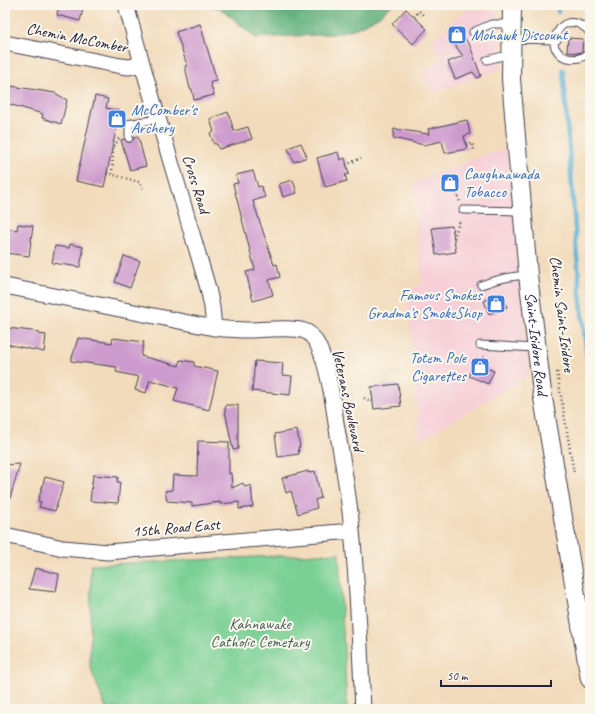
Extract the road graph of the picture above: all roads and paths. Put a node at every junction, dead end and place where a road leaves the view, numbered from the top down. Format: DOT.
graph roads {
  1 [pos="126,5"];
  2 [pos="512,5"];
  3 [pos="423,15"];
  4 [pos="414,17"];
  5 [pos="474,32"];
  6 [pos="590,34"];
  7 [pos="511,39"];
  8 [pos="555,40"];
  9 [pos="5,43"];
  10 [pos="590,52"];
  11 [pos="487,60"];
  12 [pos="142,64"];
  13 [pos="158,119"];
  14 [pos="128,124"];
  15 [pos="129,138"];
  16 [pos="466,145"];
  17 [pos="474,150"];
  18 [pos="361,158"];
  19 [pos="346,165"];
  20 [pos="107,173"];
  21 [pos="112,174"];
  22 [pos="143,188"];
  23 [pos="463,210"];
  24 [pos="523,211"];
  25 [pos="528,275"];
  26 [pos="481,285"];
  27 [pos="5,286"];
  28 [pos="214,328"];
  29 [pos="480,345"];
  30 [pos="537,348"];
  31 [pos="556,366"];
  32 [pos="364,398"];
  33 [pos="373,401"];
  34 [pos="574,475"];
  35 [pos="352,531"];
  36 [pos="5,535"];
  37 [pos="590,679"];
  38 [pos="363,709"];
  1 -- 12 [label="street, Cross Road"];
  2 -- 7 [label="street, Saint-Isidore Road"];
  3 -- 4 [label="path"];
  5 -- 7 [label="lane"];
  6 -- 8 [label="lane"];
  7 -- 8 [label="lane"];
  7 -- 11 [label="lane"];
  7 -- 24 [label="street, Saint-Isidore Road"];
  8 -- 10 [label="lane"];
  9 -- 12 [label="street, Chemin McComber"];
  12 -- 13 [label="street, Cross Road"];
  13 -- 14 [label="lane"];
  13 -- 28 [label="street, Cross Road"];
  14 -- 15 [label="lane"];
  14 -- 21 [label="path"];
  16 -- 17 [label="path"];
  18 -- 19 [label="path"];
  20 -- 21 [label="path"];
  21 -- 22 [label="path"];
  23 -- 24 [label="lane"];
  24 -- 25 [label="street, Saint-Isidore Road"];
  25 -- 26 [label="lane"];
  25 -- 30 [label="street, Saint-Isidore Road"];
  27 -- 28 [label="street, Veterans Boulevard"];
  28 -- 35 [label="street, Veterans Boulevard"];
  29 -- 30 [label="lane"];
  30 -- 37 [label="street, Saint-Isidore Road"];
  31 -- 34 [label="path, Chemin Saint-Isidore"];
  32 -- 33 [label="path"];
  35 -- 36 [label="street, 15th Road East"];
  35 -- 38 [label="street, Veterans Boulevard"];
}
